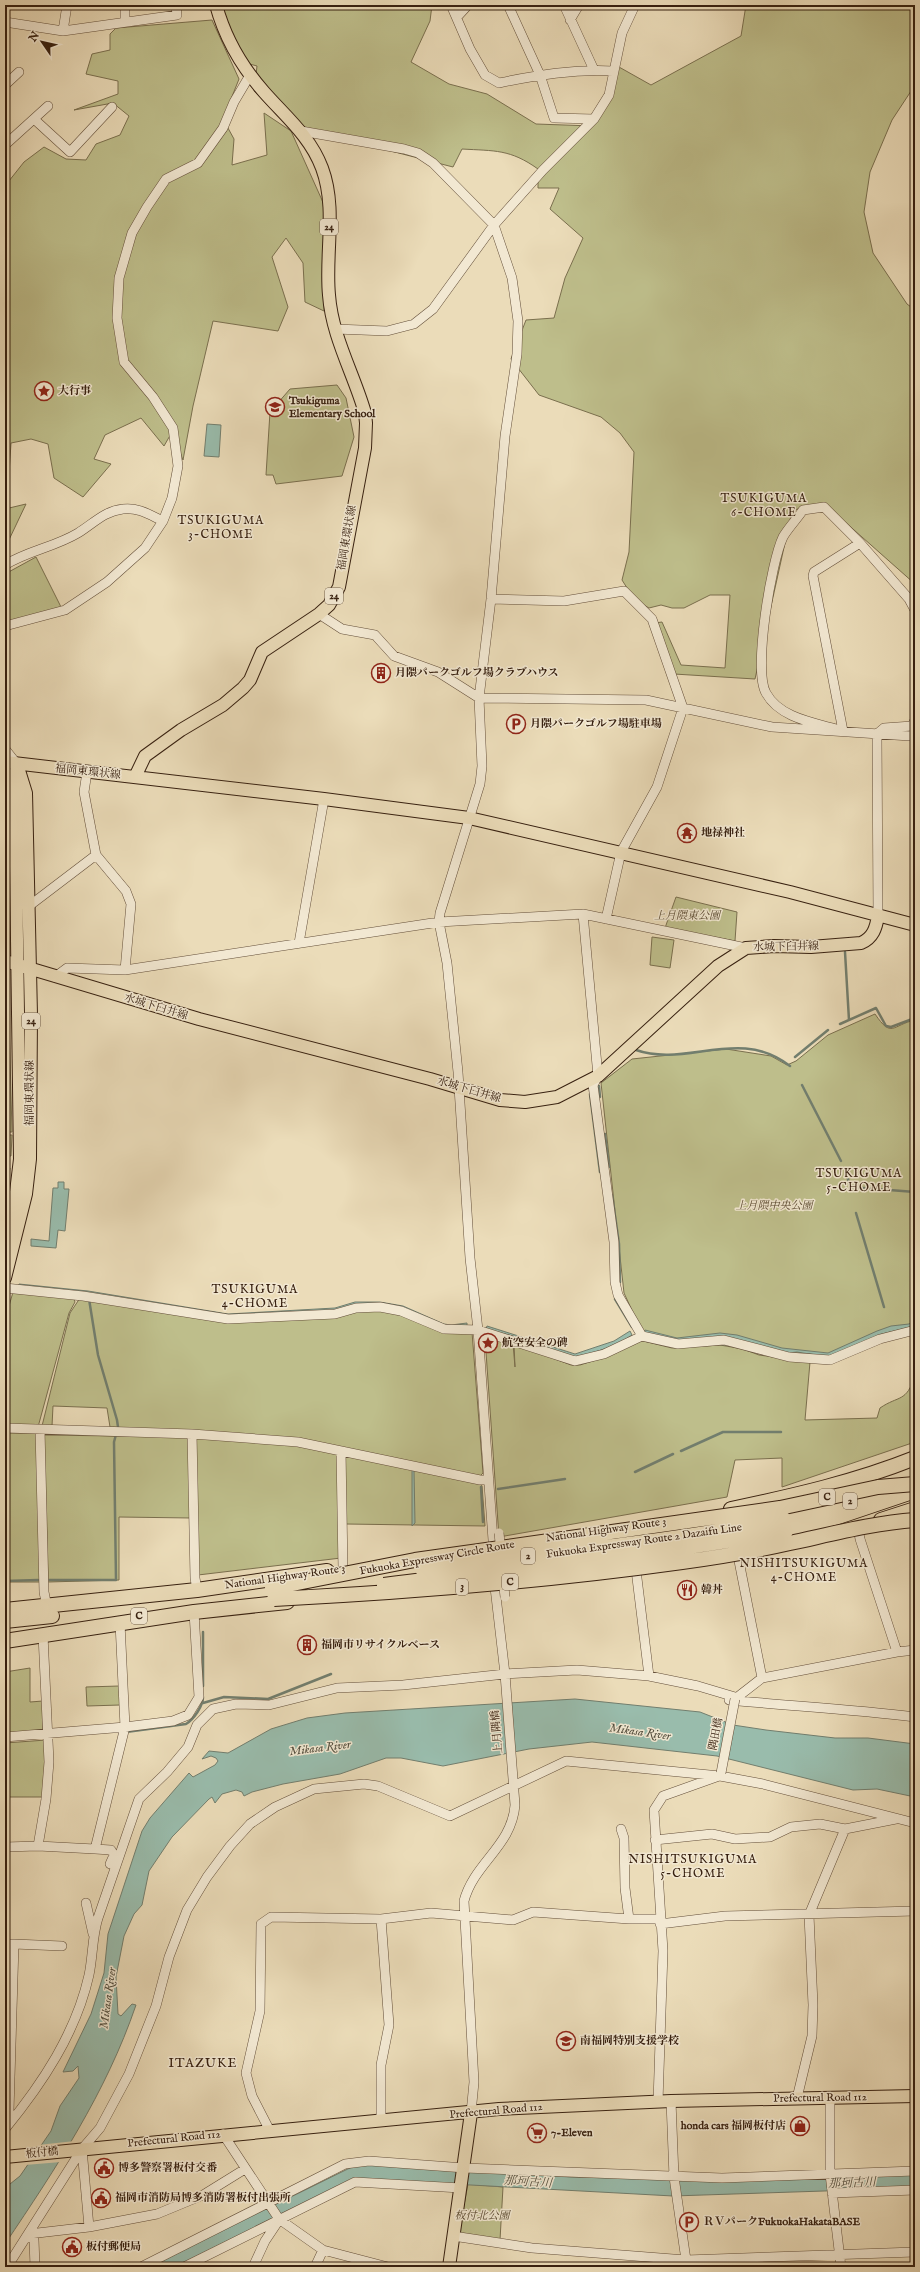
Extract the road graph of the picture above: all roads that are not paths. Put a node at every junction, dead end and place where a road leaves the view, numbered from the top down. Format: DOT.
graph roads {
  1 [pos="67,5"];
  2 [pos="125,5"];
  3 [pos="176,5"];
  4 [pos="216,5"];
  5 [pos="451,5"];
  6 [pos="468,5"];
  7 [pos="508,5"];
  8 [pos="564,5"];
  9 [pos="579,5"];
  10 [pos="635,5"];
  11 [pos="456,17"];
  12 [pos="570,20"];
  13 [pos="5,22"];
  14 [pos="126,22"];
  15 [pos="63,31"];
  16 [pos="594,70"];
  17 [pos="613,71"];
  18 [pos="19,72"];
  19 [pos="250,75"];
  20 [pos="540,75"];
  21 [pos="5,85"];
  22 [pos="48,106"];
  23 [pos="112,107"];
  24 [pos="34,119"];
  25 [pos="594,119"];
  26 [pos="301,131"];
  27 [pos="5,144"];
  28 [pos="494,225"];
  29 [pos="335,329"];
  30 [pos="163,521"];
  31 [pos="860,543"];
  32 [pos="5,565"];
  33 [pos="491,598"];
  34 [pos="915,610"];
  35 [pos="319,614"];
  36 [pos="5,626"];
  37 [pos="479,698"];
  38 [pos="683,708"];
  39 [pos="915,720"];
  40 [pos="843,731"];
  41 [pos="877,734"];
  42 [pos="915,734"];
  43 [pos="5,749"];
  44 [pos="11,763"];
  45 [pos="87,772"];
  46 [pos="135,777"];
  47 [pos="324,799"];
  48 [pos="469,818"];
  49 [pos="620,852"];
  50 [pos="96,855"];
  51 [pos="29,906"];
  52 [pos="583,914"];
  53 [pos="878,916"];
  54 [pos="606,919"];
  55 [pos="439,922"];
  56 [pos="915,925"];
  57 [pos="299,943"];
  58 [pos="746,948"];
  59 [pos="5,961"];
  60 [pos="18,964"];
  61 [pos="30,970"];
  62 [pos="125,970"];
  63 [pos="55,977"];
  64 [pos="598,1076"];
  65 [pos="458,1087"];
  66 [pos="5,1237"];
  67 [pos="5,1278"];
  68 [pos="5,1288"];
  69 [pos="478,1330"];
  70 [pos="915,1330"];
  71 [pos="642,1336"];
  72 [pos="5,1428"];
  73 [pos="40,1430"];
  74 [pos="192,1434"];
  75 [pos="342,1451"];
  76 [pos="915,1458"];
  77 [pos="489,1479"];
  78 [pos="915,1480"];
  79 [pos="915,1484"];
  80 [pos="915,1491"];
  81 [pos="915,1509"];
  82 [pos="915,1520"];
  83 [pos="785,1525"];
  84 [pos="858,1528"];
  85 [pos="499,1533"];
  86 [pos="494,1547"];
  87 [pos="738,1556"];
  88 [pos="343,1569"];
  89 [pos="636,1570"];
  90 [pos="566,1577"];
  91 [pos="494,1584"];
  92 [pos="197,1590"];
  93 [pos="273,1594"];
  94 [pos="505,1597"];
  95 [pos="47,1607"];
  96 [pos="5,1610"];
  97 [pos="194,1612"];
  98 [pos="5,1622"];
  99 [pos="120,1623"];
  100 [pos="5,1633"];
  101 [pos="43,1635"];
  102 [pos="5,1641"];
  103 [pos="915,1650"];
  104 [pos="897,1652"];
  105 [pos="649,1676"];
  106 [pos="505,1677"];
  107 [pos="762,1678"];
  108 [pos="686,1685"];
  109 [pos="735,1698"];
  110 [pos="915,1717"];
  111 [pos="125,1727"];
  112 [pos="48,1733"];
  113 [pos="5,1737"];
  114 [pos="720,1774"];
  115 [pos="514,1784"];
  116 [pos="897,1818"];
  117 [pos="915,1823"];
  118 [pos="621,1829"];
  119 [pos="844,1829"];
  120 [pos="655,1840"];
  121 [pos="38,1846"];
  122 [pos="5,1847"];
  123 [pos="95,1849"];
  124 [pos="86,1903"];
  125 [pos="915,1911"];
  126 [pos="808,1915"];
  127 [pos="464,1917"];
  128 [pos="98,1918"];
  129 [pos="381,1919"];
  130 [pos="629,1919"];
  131 [pos="660,1921"];
  132 [pos="93,1934"];
  133 [pos="10,1944"];
  134 [pos="62,1946"];
  135 [pos="915,2096"];
  136 [pos="797,2098"];
  137 [pos="830,2098"];
  138 [pos="671,2101"];
  139 [pos="658,2102"];
  140 [pos="10,2112"];
  141 [pos="471,2113"];
  142 [pos="381,2121"];
  143 [pos="5,2129"];
  144 [pos="270,2131"];
  145 [pos="223,2134"];
  146 [pos="81,2149"];
  147 [pos="5,2157"];
  148 [pos="465,2168"];
  149 [pos="245,2169"];
  150 [pos="915,2171"];
  151 [pos="830,2174"];
  152 [pos="674,2178"];
  153 [pos="461,2188"];
  154 [pos="915,2190"];
  155 [pos="832,2193"];
  156 [pos="268,2203"];
  157 [pos="279,2219"];
  158 [pos="89,2227"];
  159 [pos="29,2234"];
  160 [pos="453,2236"];
  161 [pos="323,2250"];
  162 [pos="915,2252"];
  163 [pos="840,2255"];
  164 [pos="686,2264"];
  165 [pos="7,2267"];
  166 [pos="35,2267"];
  167 [pos="141,2267"];
  168 [pos="184,2267"];
  169 [pos="253,2267"];
  170 [pos="315,2267"];
  171 [pos="388,2267"];
  172 [pos="449,2267"];
  173 [pos="841,2267"];
  1 -- 15 [label="street"];
  2 -- 14 [label="street"];
  3 -- 14 [label="street"];
  4 -- 19 [label="main road, 24"];
  5 -- 11 [label="street"];
  6 -- 11 [label="street"];
  7 -- 20 [label="street"];
  8 -- 12 [label="street"];
  9 -- 12 [label="street"];
  10 -- 17 [label="street"];
  11 -- 20 [label="street"];
  12 -- 16 [label="street"];
  13 -- 15 [label="street"];
  14 -- 15 [label="street"];
  16 -- 17 [label="street"];
  16 -- 20 [label="street"];
  17 -- 25 [label="street"];
  18 -- 21 [label="street"];
  19 -- 26 [label="main road, 24"];
  19 -- 30 [label="street"];
  20 -- 25 [label="street"];
  22 -- 24 [label="street"];
  23 -- 24 [label="street"];
  24 -- 27 [label="street"];
  25 -- 28 [label="street"];
  26 -- 28 [label="street"];
  26 -- 29 [label="main road, 24"];
  28 -- 29 [label="street"];
  28 -- 33 [label="street"];
  29 -- 35 [label="main road, 福岡東環状線 / 24"];
  30 -- 32 [label="street"];
  30 -- 36 [label="street"];
  31 -- 34 [label="street"];
  31 -- 40 [label="street"];
  31 -- 40 [label="street"];
  33 -- 37 [label="street"];
  33 -- 38 [label="street"];
  35 -- 37 [label="street"];
  35 -- 46 [label="main road, 福岡東環状線 / 24"];
  37 -- 38 [label="street"];
  37 -- 48 [label="street"];
  38 -- 40 [label="street"];
  38 -- 49 [label="street"];
  39 -- 41 [label="street"];
  40 -- 41 [label="street"];
  41 -- 42 [label="street"];
  41 -- 53 [label="street"];
  43 -- 44 [label="street, 福岡東環状線"];
  44 -- 45 [label="main road, 福岡東環状線"];
  44 -- 51 [label="main road, 福岡東環状線 / 24"];
  44 -- 60 [label="main road, 24"];
  45 -- 46 [label="main road, 福岡東環状線"];
  45 -- 50 [label="street"];
  46 -- 47 [label="main road"];
  47 -- 48 [label="main road"];
  47 -- 57 [label="street"];
  48 -- 49 [label="main road"];
  48 -- 55 [label="street"];
  49 -- 53 [label="main road"];
  49 -- 54 [label="street"];
  50 -- 51 [label="street"];
  50 -- 62 [label="street"];
  51 -- 61 [label="main road, 福岡東環状線 / 24"];
  52 -- 54 [label="street"];
  52 -- 55 [label="street"];
  52 -- 64 [label="street"];
  53 -- 56 [label="main road"];
  53 -- 58 [label="main road, 水城下臼井線"];
  54 -- 58 [label="street"];
  55 -- 57 [label="street"];
  55 -- 65 [label="street, 上月隅橋"];
  57 -- 62 [label="street"];
  58 -- 64 [label="main road, 水城下臼井線"];
  59 -- 60 [label="main road, 水城下臼井線"];
  60 -- 61 [label="main road, 水城下臼井線"];
  60 -- 66 [label="main road, 24"];
  61 -- 63 [label="main road, 水城下臼井線"];
  61 -- 67 [label="main road, 福岡東環状線 / 24"];
  62 -- 63 [label="street"];
  63 -- 65 [label="main road, 水城下臼井線"];
  64 -- 65 [label="main road, 水城下臼井線"];
  64 -- 71 [label="street"];
  65 -- 69 [label="street, 上月隅橋"];
  68 -- 69 [label="street"];
  69 -- 71 [label="street"];
  69 -- 77 [label="street, 上月隅橋"];
  70 -- 71 [label="street"];
  72 -- 73 [label="street"];
  73 -- 74 [label="street"];
  73 -- 95 [label="street"];
  74 -- 75 [label="street"];
  74 -- 92 [label="street"];
  75 -- 77 [label="street"];
  75 -- 88 [label="street"];
  76 -- 86 [label="highway, National Highway Route 3"];
  77 -- 86 [label="street, 上月隅橋"];
  78 -- 83 [label="highway, Fukuoka Expressway Route 2 Dazaifu Line / 2"];
  79 -- 93 [label="highway, Fukuoka Expressway Circle Route / C, bridge"];
  80 -- 83 [label="highway, Fukuoka Expressway Route 2 Dazaifu Line / 2"];
  81 -- 84 [label="highway, 3"];
  82 -- 90 [label="highway, Fukuoka Expressway Circle Route / C, bridge"];
  83 -- 93 [label="highway, Fukuoka Expressway Route 2 Dazaifu Line / 2, bridge"];
  84 -- 87 [label="highway, 3"];
  84 -- 104 [label="street"];
  85 -- 94 [label="street, bridge"];
  86 -- 88 [label="highway, National Highway Route 3"];
  86 -- 91 [label="street, 上月隅橋"];
  87 -- 89 [label="highway, 3"];
  87 -- 107 [label="street"];
  88 -- 92 [label="highway, National Highway Route 3"];
  89 -- 90 [label="highway, 3"];
  89 -- 105 [label="street"];
  90 -- 91 [label="highway, 3"];
  90 -- 93 [label="highway, Fukuoka Expressway Circle Route / C, bridge"];
  91 -- 97 [label="highway, 3"];
  91 -- 106 [label="street, 上月隅橋"];
  92 -- 95 [label="highway, National Highway Route 3"];
  93 -- 98 [label="highway, Fukuoka Expressway Circle Route / C"];
  93 -- 100 [label="highway, Fukuoka Expressway Circle Route / C"];
  95 -- 96 [label="highway, National Highway Route 3"];
  97 -- 99 [label="highway, 3"];
  97 -- 111 [label="street"];
  99 -- 101 [label="highway, 3"];
  99 -- 111 [label="street"];
  101 -- 102 [label="highway, 3"];
  101 -- 112 [label="street"];
  103 -- 104 [label="street"];
  104 -- 107 [label="street"];
  105 -- 106 [label="street"];
  105 -- 108 [label="street"];
  106 -- 115 [label="street, 上月隅橋"];
  106 -- 128 [label="street"];
  107 -- 109 [label="street"];
  108 -- 109 [label="street"];
  108 -- 110 [label="street"];
  109 -- 114 [label="street, 隅田橋, bridge"];
  111 -- 112 [label="street"];
  111 -- 123 [label="street"];
  112 -- 113 [label="street"];
  112 -- 121 [label="street"];
  114 -- 115 [label="street"];
  114 -- 116 [label="street"];
  114 -- 120 [label="street"];
  115 -- 127 [label="street, 上月隅橋"];
  115 -- 146 [label="street"];
  116 -- 117 [label="street"];
  116 -- 119 [label="street"];
  118 -- 130 [label="street"];
  119 -- 120 [label="street"];
  119 -- 126 [label="street"];
  120 -- 131 [label="street"];
  121 -- 122 [label="street"];
  121 -- 123 [label="street"];
  123 -- 128 [label="street"];
  124 -- 132 [label="street"];
  125 -- 126 [label="street"];
  126 -- 131 [label="street"];
  126 -- 136 [label="street"];
  127 -- 129 [label="street"];
  127 -- 130 [label="street"];
  127 -- 141 [label="street, 上月隅橋"];
  128 -- 132 [label="street"];
  129 -- 142 [label="street"];
  129 -- 144 [label="street"];
  130 -- 131 [label="street"];
  131 -- 139 [label="street"];
  132 -- 140 [label="street"];
  133 -- 134 [label="street"];
  133 -- 140 [label="street"];
  135 -- 137 [label="main road, Prefectural Road 112"];
  136 -- 137 [label="main road, Prefectural Road 112"];
  136 -- 138 [label="main road, Prefectural Road 112"];
  137 -- 151 [label="street"];
  138 -- 139 [label="main road, Prefectural Road 112"];
  138 -- 152 [label="street"];
  139 -- 141 [label="main road, Prefectural Road 112"];
  140 -- 143 [label="street"];
  141 -- 142 [label="main road, Prefectural Road 112"];
  141 -- 148 [label="main road"];
  142 -- 144 [label="main road, Prefectural Road 112"];
  144 -- 145 [label="main road, Prefectural Road 112"];
  145 -- 146 [label="main road, Prefectural Road 112"];
  145 -- 149 [label="street"];
  146 -- 147 [label="main road, 板付橋"];
  146 -- 158 [label="street"];
  146 -- 159 [label="street"];
  148 -- 152 [label="street"];
  148 -- 153 [label="main road"];
  148 -- 156 [label="street"];
  149 -- 156 [label="street"];
  149 -- 158 [label="street"];
  150 -- 151 [label="street"];
  151 -- 152 [label="street"];
  151 -- 155 [label="street"];
  152 -- 164 [label="street"];
  153 -- 157 [label="street"];
  153 -- 160 [label="main road"];
  154 -- 155 [label="street"];
  155 -- 163 [label="street"];
  156 -- 157 [label="street"];
  156 -- 167 [label="street"];
  157 -- 161 [label="street"];
  157 -- 168 [label="street"];
  157 -- 169 [label="street"];
  158 -- 159 [label="street"];
  159 -- 165 [label="street"];
  159 -- 166 [label="street"];
  160 -- 164 [label="street"];
  160 -- 172 [label="main road"];
  161 -- 170 [label="street"];
  161 -- 171 [label="street"];
  162 -- 163 [label="street"];
  163 -- 164 [label="street"];
  163 -- 173 [label="street"];
}
